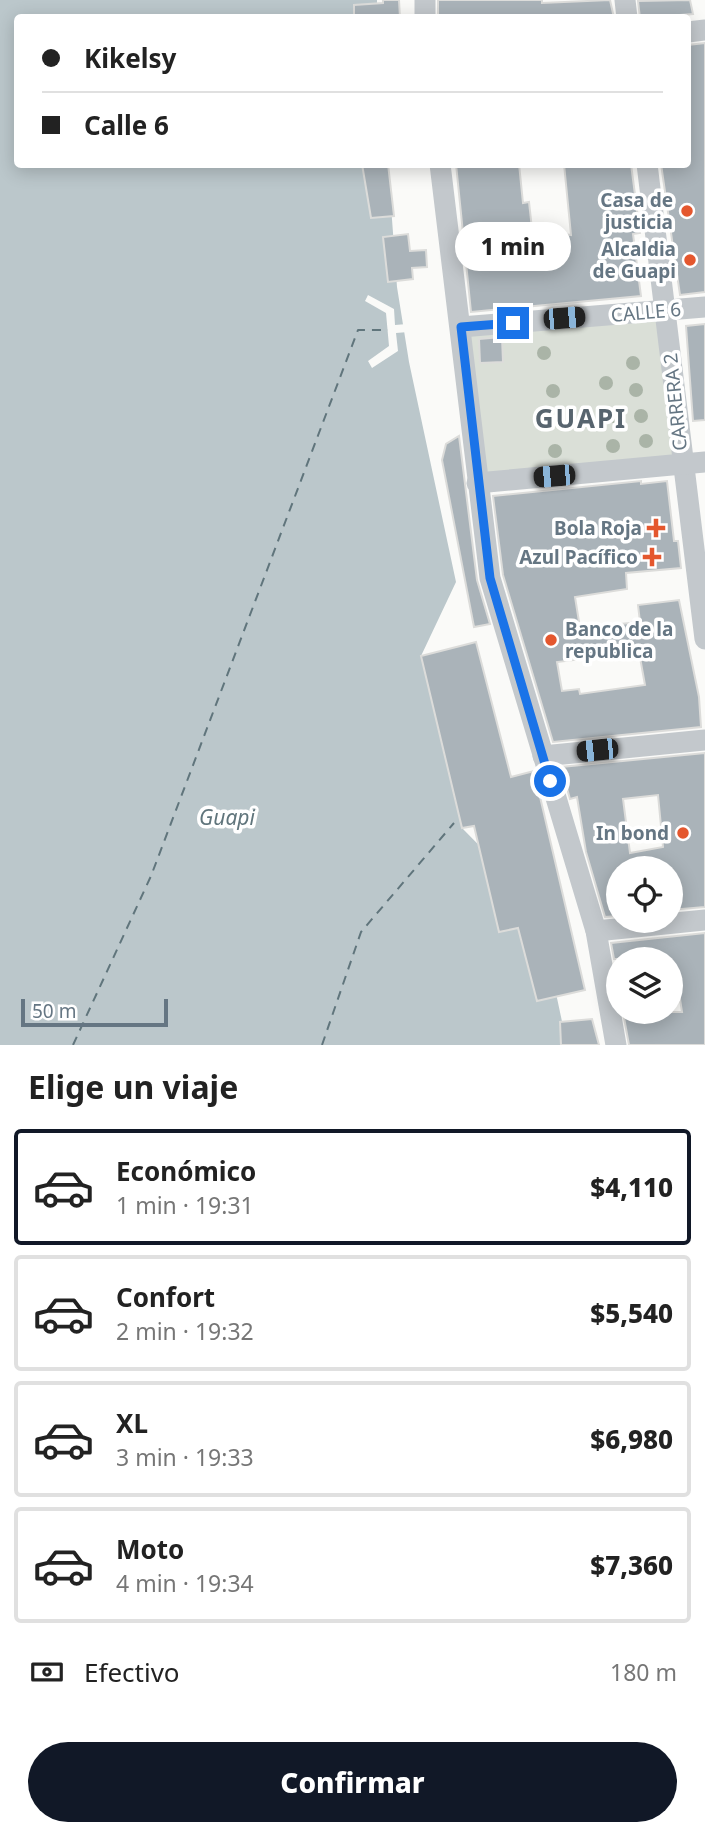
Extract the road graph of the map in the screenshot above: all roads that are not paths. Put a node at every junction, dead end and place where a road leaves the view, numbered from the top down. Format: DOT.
graph roads {
  1 [pos="441,168"];
  2 [pos="648,168"];
  3 [pos="705,307"];
  4 [pos="666,310"];
  5 [pos="461,327"];
  6 [pos="705,461"];
  7 [pos="682,465"];
  8 [pos="477,483"];
  9 [pos="705,639"];
  10 [pos="705,740"];
  11 [pos="543,756"];
  12 [pos="705,920"];
  13 [pos="596,932"];
  14 [pos="616,1045"];
  1 -- 5 [label="street"];
  2 -- 4 [label="street, CARRERA 2"];
  3 -- 4 [label="street, CALLE 6"];
  4 -- 5 [label="street, CALLE 6"];
  4 -- 7 [label="street, CARRERA 2"];
  5 -- 8 [label="street"];
  6 -- 7 [label="street"];
  7 -- 8 [label="street"];
  7 -- 9 [label="street, CARRERA 2"];
  8 -- 11 [label="street"];
  10 -- 11 [label="street"];
  11 -- 13 [label="street"];
  12 -- 13 [label="street"];
  13 -- 14 [label="street"];
}
